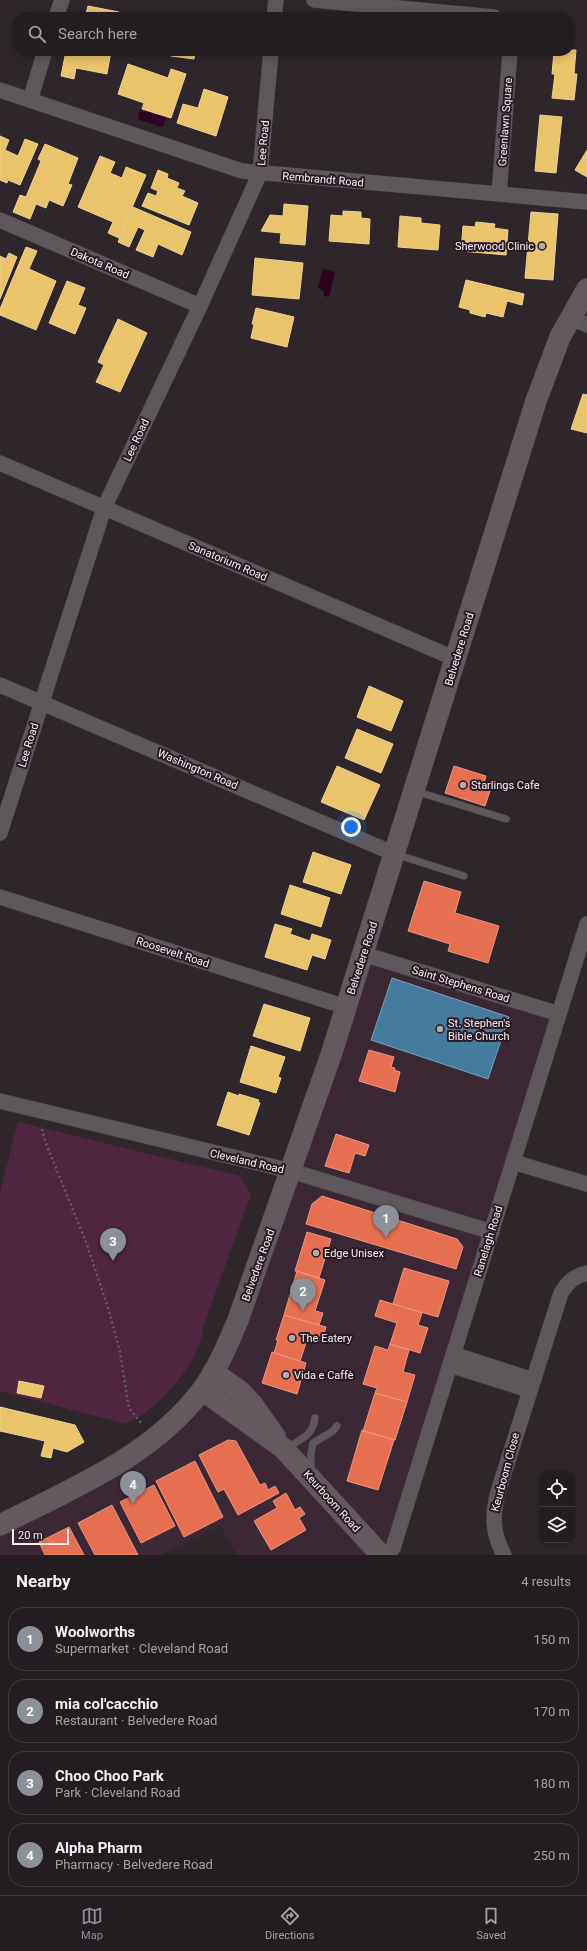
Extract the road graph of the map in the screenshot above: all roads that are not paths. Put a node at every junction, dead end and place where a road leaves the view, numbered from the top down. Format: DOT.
graph roads {
  1 [pos="62,0"];
  2 [pos="276,0"];
  3 [pos="314,0"];
  4 [pos="58,12"];
  5 [pos="275,12"];
  6 [pos="441,12"];
  7 [pos="44,56"];
  8 [pos="271,56"];
  9 [pos="510,56"];
  10 [pos="0,90"];
  11 [pos="30,100"];
  12 [pos="260,173"];
  13 [pos="499,194"];
  14 [pos="587,202"];
  15 [pos="0,220"];
  16 [pos="587,289"];
  17 [pos="200,306"];
  18 [pos="578,321"];
  19 [pos="0,463"];
  20 [pos="104,508"];
  21 [pos="456,658"];
  22 [pos="0,685"];
  23 [pos="41,703"];
  24 [pos="415,791"];
  25 [pos="506,819"];
  26 [pos="0,833"];
  27 [pos="395,854"];
  28 [pos="464,876"];
  29 [pos="0,896"];
  30 [pos="587,924"];
  31 [pos="363,954"];
  32 [pos="346,1007"];
  33 [pos="559,1014"];
  34 [pos="0,1101"];
  35 [pos="513,1162"];
  36 [pos="291,1171"];
  37 [pos="587,1184"];
  38 [pos="492,1232"];
  39 [pos="587,1273"];
  40 [pos="452,1360"];
  41 [pos="213,1372"];
  42 [pos="531,1385"];
  43 [pos="202,1390"];
  44 [pos="315,1418"];
  45 [pos="337,1426"];
  46 [pos="284,1449"];
  47 [pos="317,1486"];
  48 [pos="0,1525"];
  49 [pos="380,1555"];
  50 [pos="385,1555"];
  51 [pos="504,1555"];
  1 -- 4 [label="street"];
  2 -- 5 [label="street"];
  3 -- 6 [label="street"];
  7 -- 11 [label="street"];
  8 -- 12 [label="street, Lee Road"];
  9 -- 13 [label="street, Greenlawn Square"];
  10 -- 11 [label="street, Rembrandt Road"];
  11 -- 12 [label="street, Rembrandt Road"];
  12 -- 13 [label="street, Rembrandt Road"];
  12 -- 17 [label="street, Lee Road"];
  13 -- 14 [label="street, Rembrandt Road"];
  15 -- 17 [label="street, Dakota Road"];
  16 -- 18 [label="main road, Belvedere Road"];
  17 -- 20 [label="street, Lee Road"];
  18 -- 21 [label="main road, Belvedere Road"];
  19 -- 20 [label="street, Sanatorium Road"];
  20 -- 21 [label="street, Sanatorium Road"];
  20 -- 23 [label="street, Lee Road"];
  21 -- 24 [label="main road, Belvedere Road"];
  22 -- 23 [label="street, Washington Road"];
  23 -- 26 [label="street, Lee Road"];
  23 -- 27 [label="street, Washington Road"];
  24 -- 25 [label="lane"];
  24 -- 27 [label="main road, Belvedere Road"];
  27 -- 28 [label="lane"];
  27 -- 31 [label="main road, Belvedere Road"];
  29 -- 32 [label="street, Roosevelt Road"];
  30 -- 33 [label="street, Ranelagh Road"];
  31 -- 32 [label="main road, Belvedere Road"];
  31 -- 33 [label="street, Saint Stephens Road"];
  32 -- 36 [label="main road, Belvedere Road"];
  33 -- 35 [label="street, Ranelagh Road"];
  34 -- 36 [label="street, Cleveland Road"];
  35 -- 37 [label="street"];
  35 -- 38 [label="street, Ranelagh Road"];
  36 -- 38 [label="street, Cleveland Road"];
  36 -- 41 [label="main road, Belvedere Road"];
  38 -- 40 [label="street, Ranelagh Road"];
  39 -- 42 [label="street, Keurboom Close"];
  40 -- 42 [label="street"];
  40 -- 50 [label="street, Ranelagh Road"];
  41 -- 43 [label="main road, Belvedere Road"];
  41 -- 46 [label="main road, Keurboom Road"];
  42 -- 51 [label="street, Keurboom Close"];
  43 -- 46 [label="main road, Keurboom Road"];
  43 -- 48 [label="main road, Belvedere Road"];
  44 -- 46 [label="lane"];
  45 -- 47 [label="lane"];
  46 -- 47 [label="main road, Keurboom Road"];
  47 -- 49 [label="main road, Keurboom Road"];
}
